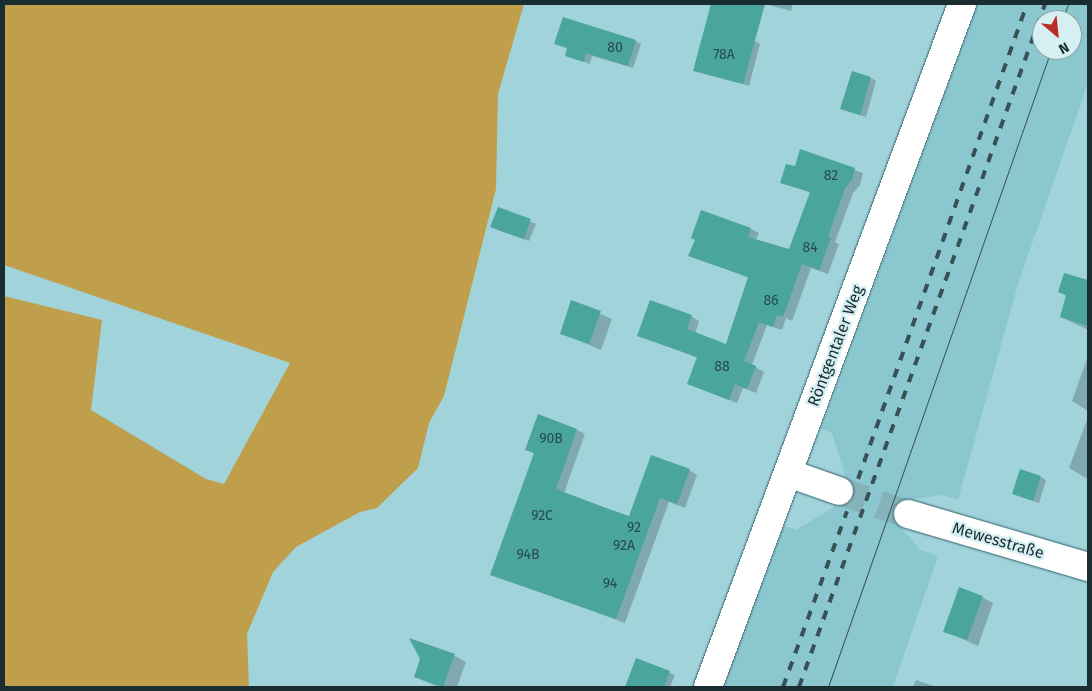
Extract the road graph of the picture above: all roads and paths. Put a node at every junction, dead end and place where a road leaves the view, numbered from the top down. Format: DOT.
graph roads {
  1 [pos="962,4"];
  2 [pos="788,472"];
  3 [pos="839,491"];
  4 [pos="908,514"];
  5 [pos="1088,567"];
  6 [pos="708,687"];
  1 -- 2 [label="street, Röntgentaler Weg"];
  2 -- 3 [label="street"];
  2 -- 6 [label="street, Röntgentaler Weg"];
  4 -- 5 [label="street, Mewesstraße"];
}
